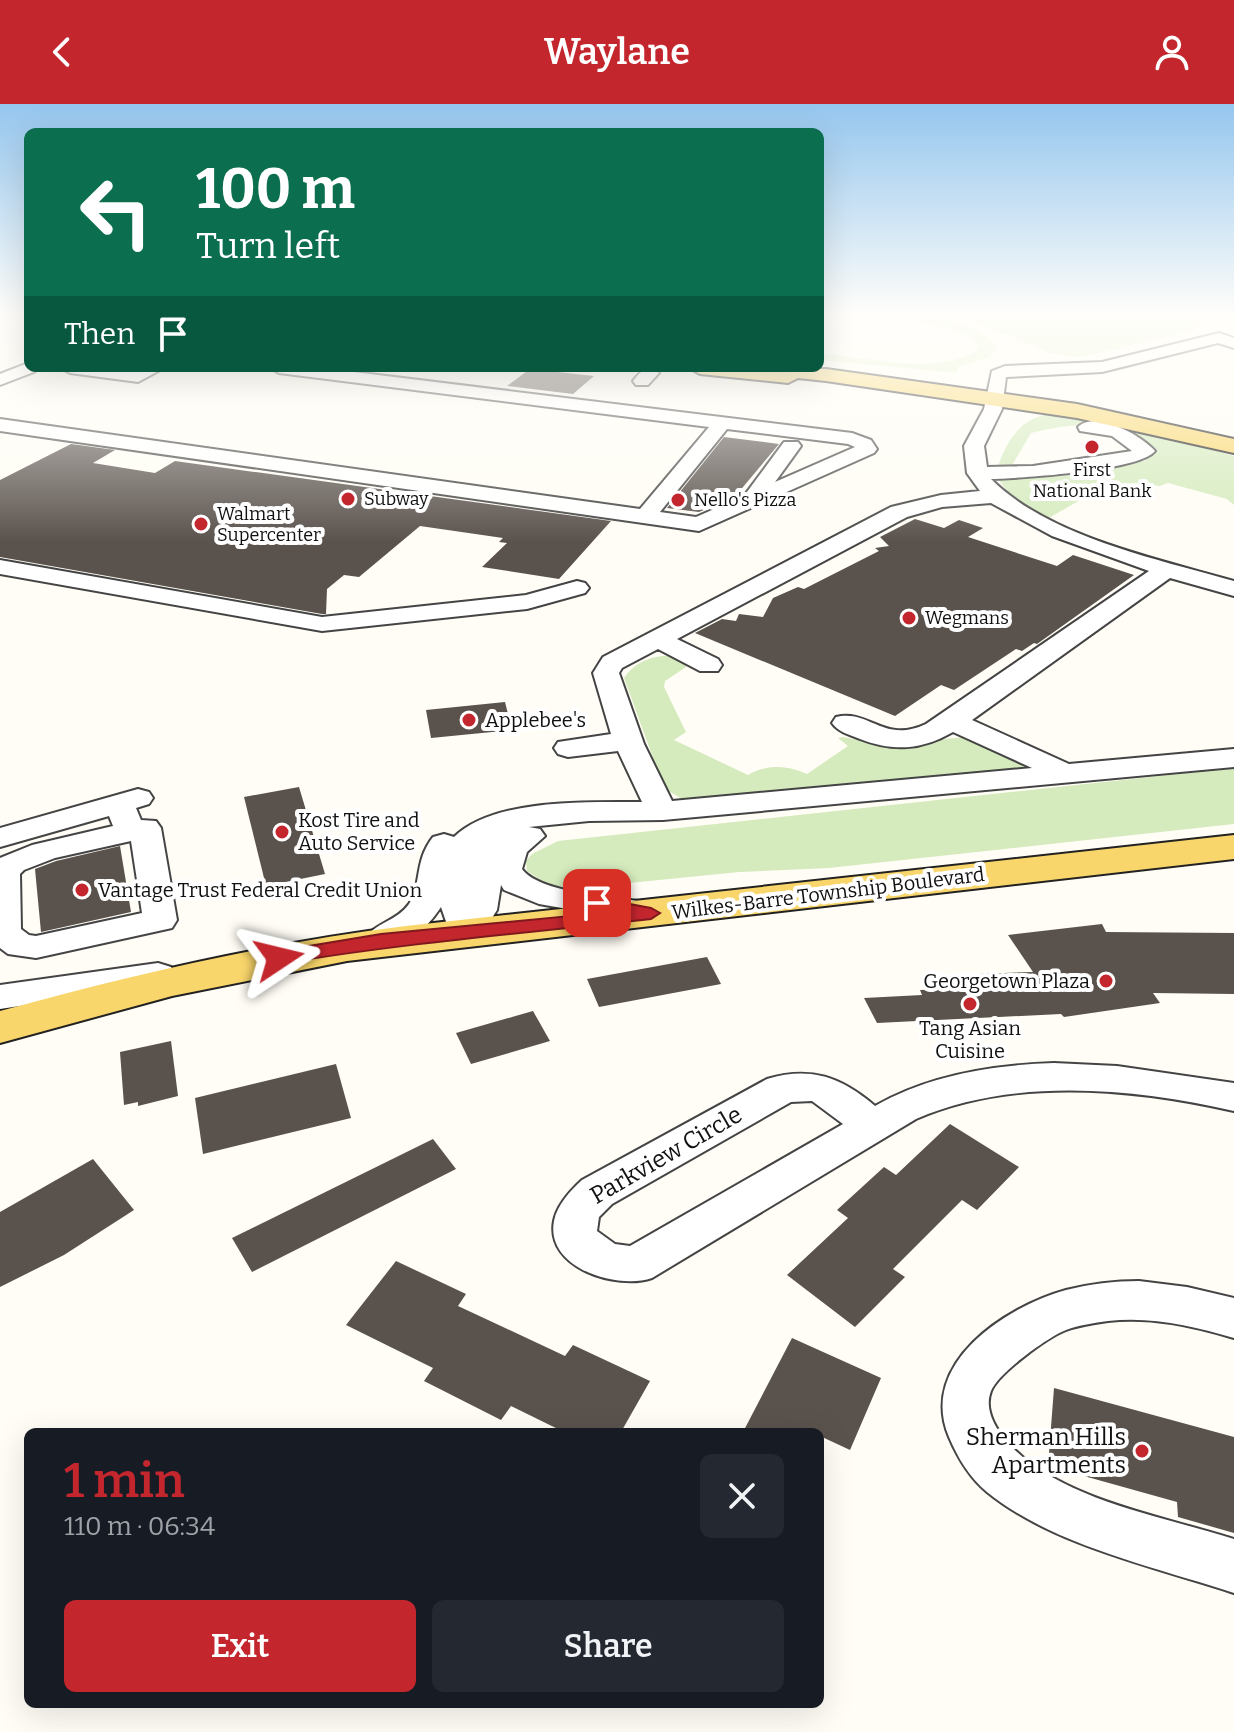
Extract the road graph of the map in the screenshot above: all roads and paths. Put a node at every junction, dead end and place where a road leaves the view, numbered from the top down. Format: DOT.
graph roads {
  1 [pos="480,390"];
  2 [pos="934,390"];
  3 [pos="996,390"];
  4 [pos="995,398"];
  5 [pos="1019,402"];
  6 [pos="657,411"];
  7 [pos="783,422"];
  8 [pos="722,423"];
  9 [pos="0,425"];
  10 [pos="1087,427"];
  11 [pos="791,446"];
  12 [pos="1234,446"];
  13 [pos="978,463"];
  14 [pos="996,496"];
  15 [pos="750,502"];
  16 [pos="646,516"];
  17 [pos="1158,562"];
  18 [pos="0,567"];
  19 [pos="577,588"];
  20 [pos="1234,589"];
  21 [pos="657,639"];
  22 [pos="709,665"];
  23 [pos="952,721"];
  24 [pos="846,723"];
  25 [pos="628,741"];
  26 [pos="568,748"];
  27 [pos="1234,758"];
  28 [pos="1066,775"];
  29 [pos="129,811"];
  30 [pos="663,811"];
  31 [pos="516,828"];
  32 [pos="0,838"];
  33 [pos="1234,847"];
  34 [pos="651,913"];
  35 [pos="465,934"];
  36 [pos="381,940"];
  37 [pos="234,965"];
  38 [pos="0,997"];
  39 [pos="0,1027"];
  40 [pos="1234,1097"];
  41 [pos="871,1126"];
  42 [pos="1234,1318"];
  43 [pos="1234,1566"];
  1 -- 6 [label="street"];
  2 -- 4 [label="main road"];
  3 -- 4 [label="street"];
  4 -- 5 [label="main road"];
  4 -- 13 [label="street"];
  5 -- 12 [label="main road"];
  5 -- 13 [label="street"];
  6 -- 7 [label="street"];
  6 -- 8 [label="street"];
  8 -- 15 [label="street"];
  8 -- 16 [label="street"];
  9 -- 16 [label="street"];
  10 -- 13 [label="street"];
  11 -- 15 [label="street"];
  13 -- 14 [label="street"];
  14 -- 17 [label="street"];
  14 -- 21 [label="street"];
  15 -- 16 [label="street"];
  17 -- 20 [label="street"];
  17 -- 23 [label="street"];
  18 -- 19 [label="street"];
  21 -- 22 [label="street"];
  21 -- 25 [label="street"];
  23 -- 24 [label="street"];
  23 -- 28 [label="street"];
  25 -- 26 [label="street"];
  25 -- 30 [label="street"];
  27 -- 28 [label="street"];
  28 -- 30 [label="street"];
  29 -- 29 [label="street"];
  29 -- 32 [label="street"];
  30 -- 31 [label="street"];
  31 -- 34 [label="street"];
  31 -- 35 [label="street"];
  31 -- 36 [label="street"];
  33 -- 34 [label="main road, Wilkes-Barre Township Boulevard"];
  34 -- 35 [label="main road, Wilkes-Barre Township Boulevard"];
  35 -- 36 [label="main road, Wilkes-Barre Township Boulevard"];
  36 -- 37 [label="main road, Wilkes-Barre Township Boulevard"];
  37 -- 38 [label="street"];
  37 -- 39 [label="main road, Wilkes-Barre Township Boulevard"];
  40 -- 41 [label="street, Parkview Circle"];
  41 -- 41 [label="street, Parkview Circle"];
  42 -- 43 [label="street"];
}
